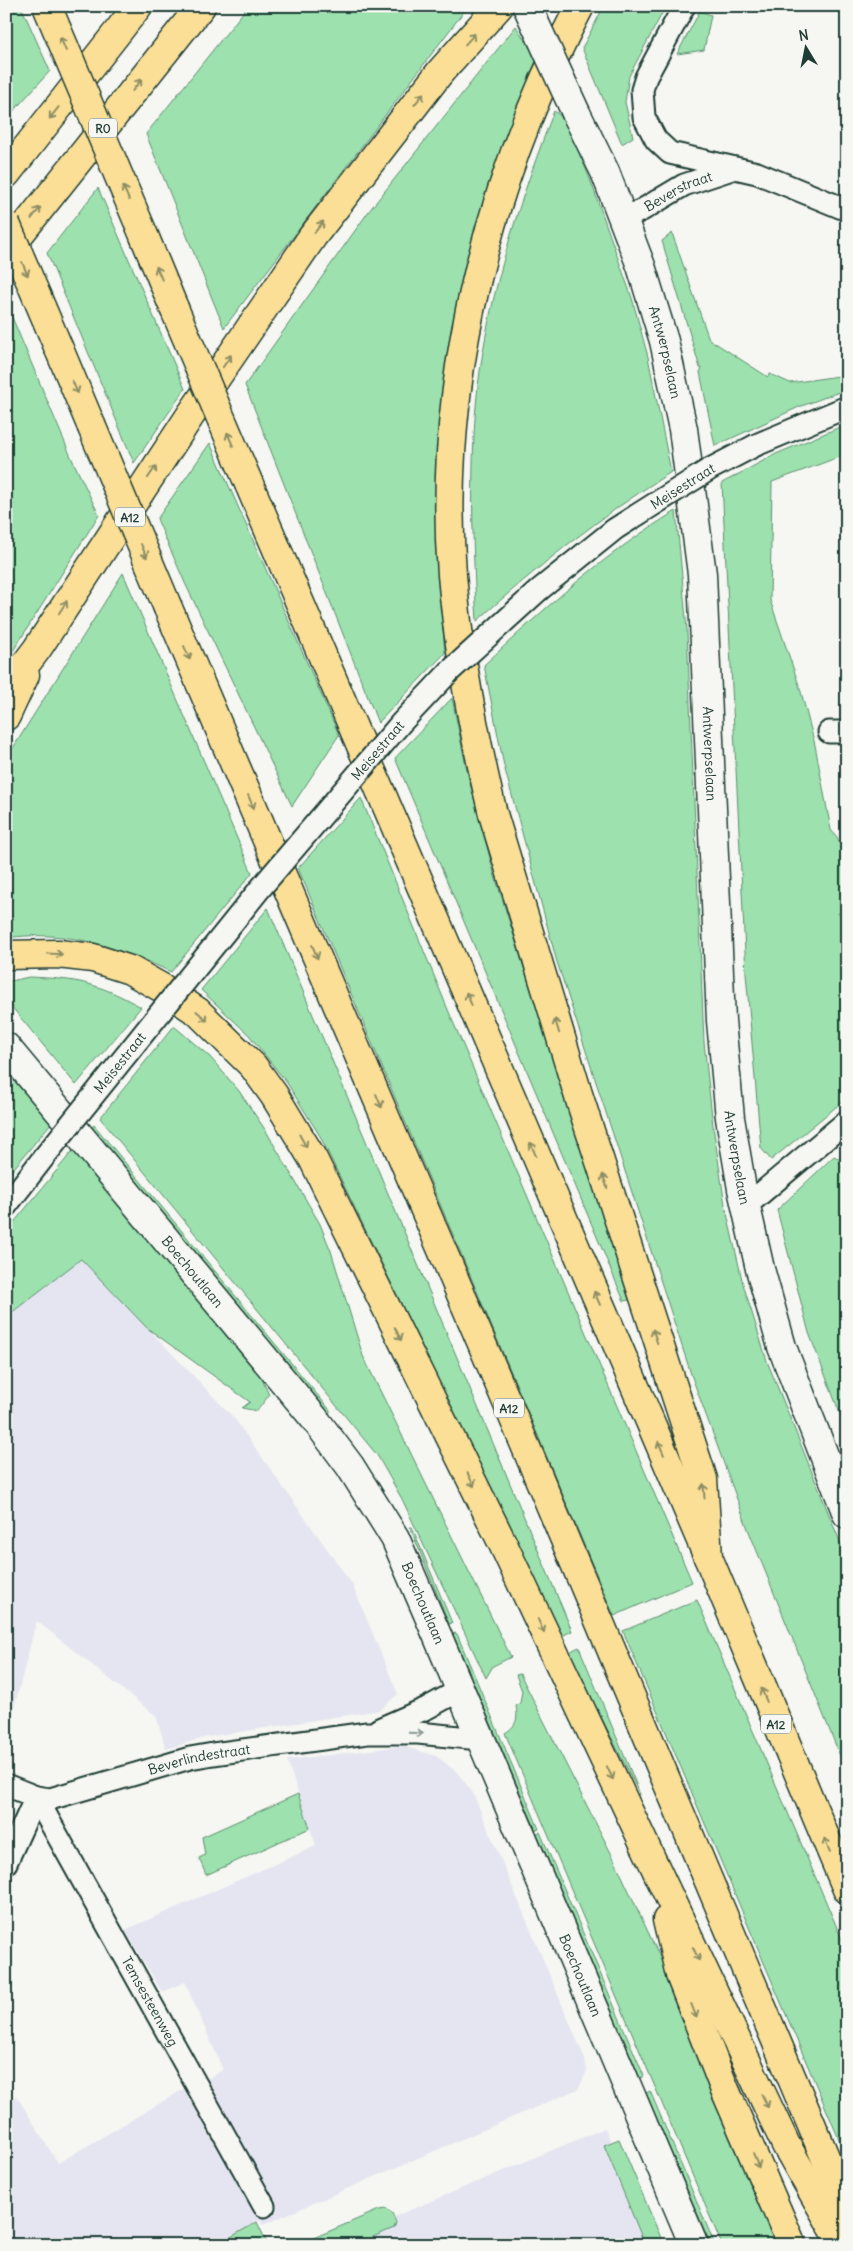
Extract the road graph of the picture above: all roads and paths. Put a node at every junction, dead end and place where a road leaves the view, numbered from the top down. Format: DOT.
graph roads {
  1 [pos="47,6"];
  2 [pos="138,6"];
  3 [pos="201,6"];
  4 [pos="499,6"];
  5 [pos="527,6"];
  6 [pos="580,6"];
  7 [pos="684,6"];
  8 [pos="737,168"];
  9 [pos="6,174"];
  10 [pos="847,210"];
  11 [pos="623,218"];
  12 [pos="6,224"];
  13 [pos="6,251"];
  14 [pos="847,407"];
  15 [pos="37,648"];
  16 [pos="6,690"];
  17 [pos="6,716"];
  18 [pos="6,955"];
  19 [pos="6,1047"];
  20 [pos="845,1130"];
  21 [pos="6,1206"];
  22 [pos="746,1206"];
  23 [pos="847,1514"];
  24 [pos="708,1557"];
  25 [pos="460,1690"];
  26 [pos="367,1733"];
  27 [pos="480,1739"];
  28 [pos="6,1784"];
  29 [pos="36,1797"];
  30 [pos="6,1863"];
  31 [pos="653,1863"];
  32 [pos="847,1890"];
  33 [pos="264,2206"];
  34 [pos="847,2209"];
  35 [pos="694,2245"];
  36 [pos="792,2245"];
  37 [pos="843,2245"];
  24 -- 1 [label="highway, A12, one-way, bridge"];
  2 -- 9 [label="highway, one-way"];
  13 -- 3 [label="highway, R0, one-way"];
  15 -- 4 [label="highway, one-way"];
  5 -- 11 [label="main road, Antwerpselaan, bridge"];
  24 -- 6 [label="highway, one-way"];
  7 -- 8 [label="street, Beverstraat"];
  8 -- 10 [label="street, Beverstraat"];
  8 -- 11 [label="street, Beverstraat"];
  11 -- 22 [label="main road, Antwerpselaan"];
  12 -- 34 [label="highway, A12, one-way, bridge"];
  14 -- 21 [label="street, Meisestraat, bridge"];
  15 -- 16 [label="highway"];
  15 -- 17 [label="highway"];
  18 -- 31 [label="highway, one-way"];
  19 -- 25 [label="main road, Boechoutlaan"];
  20 -- 22 [label="street"];
  22 -- 23 [label="main road, Antwerpselaan"];
  32 -- 24 [label="highway, A12, one-way"];
  25 -- 26 [label="street, Beverlindestraat"];
  25 -- 27 [label="main road, Boechoutlaan"];
  26 -- 27 [label="street, Beverlindestraat, one-way"];
  26 -- 29 [label="street, Beverlindestraat"];
  27 -- 35 [label="main road, Boechoutlaan"];
  28 -- 29 [label="street"];
  29 -- 30 [label="street"];
  29 -- 33 [label="street, Temsesteenweg"];
  31 -- 36 [label="highway, one-way"];
  31 -- 37 [label="highway, one-way"];
}
